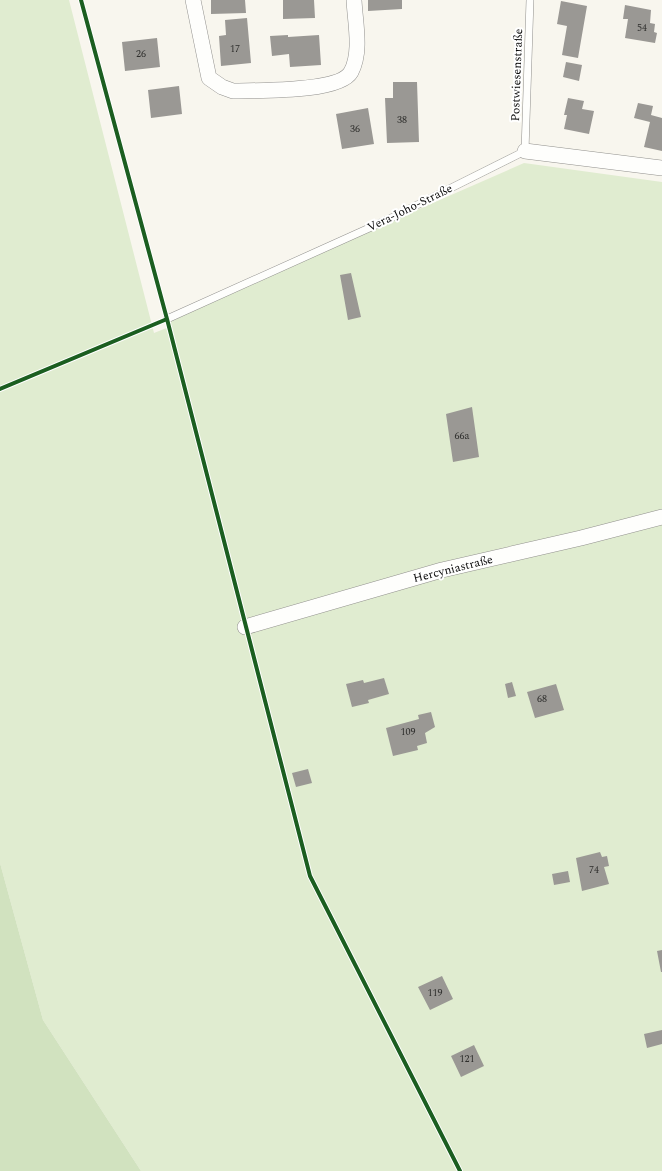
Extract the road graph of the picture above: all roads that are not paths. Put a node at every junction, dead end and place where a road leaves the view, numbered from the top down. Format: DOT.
graph roads {
  1 [pos="193,0"];
  2 [pos="354,0"];
  3 [pos="530,0"];
  4 [pos="525,151"];
  5 [pos="662,168"];
  6 [pos="167,319"];
  7 [pos="662,517"];
  8 [pos="245,627"];
  1 -- 2 [label="street"];
  3 -- 4 [label="lane, Postwiesenstraße"];
  4 -- 5 [label="street"];
  4 -- 6 [label="lane, Vera-Joho-Straße"];
  7 -- 8 [label="street, Hercyniastraße"];
}
